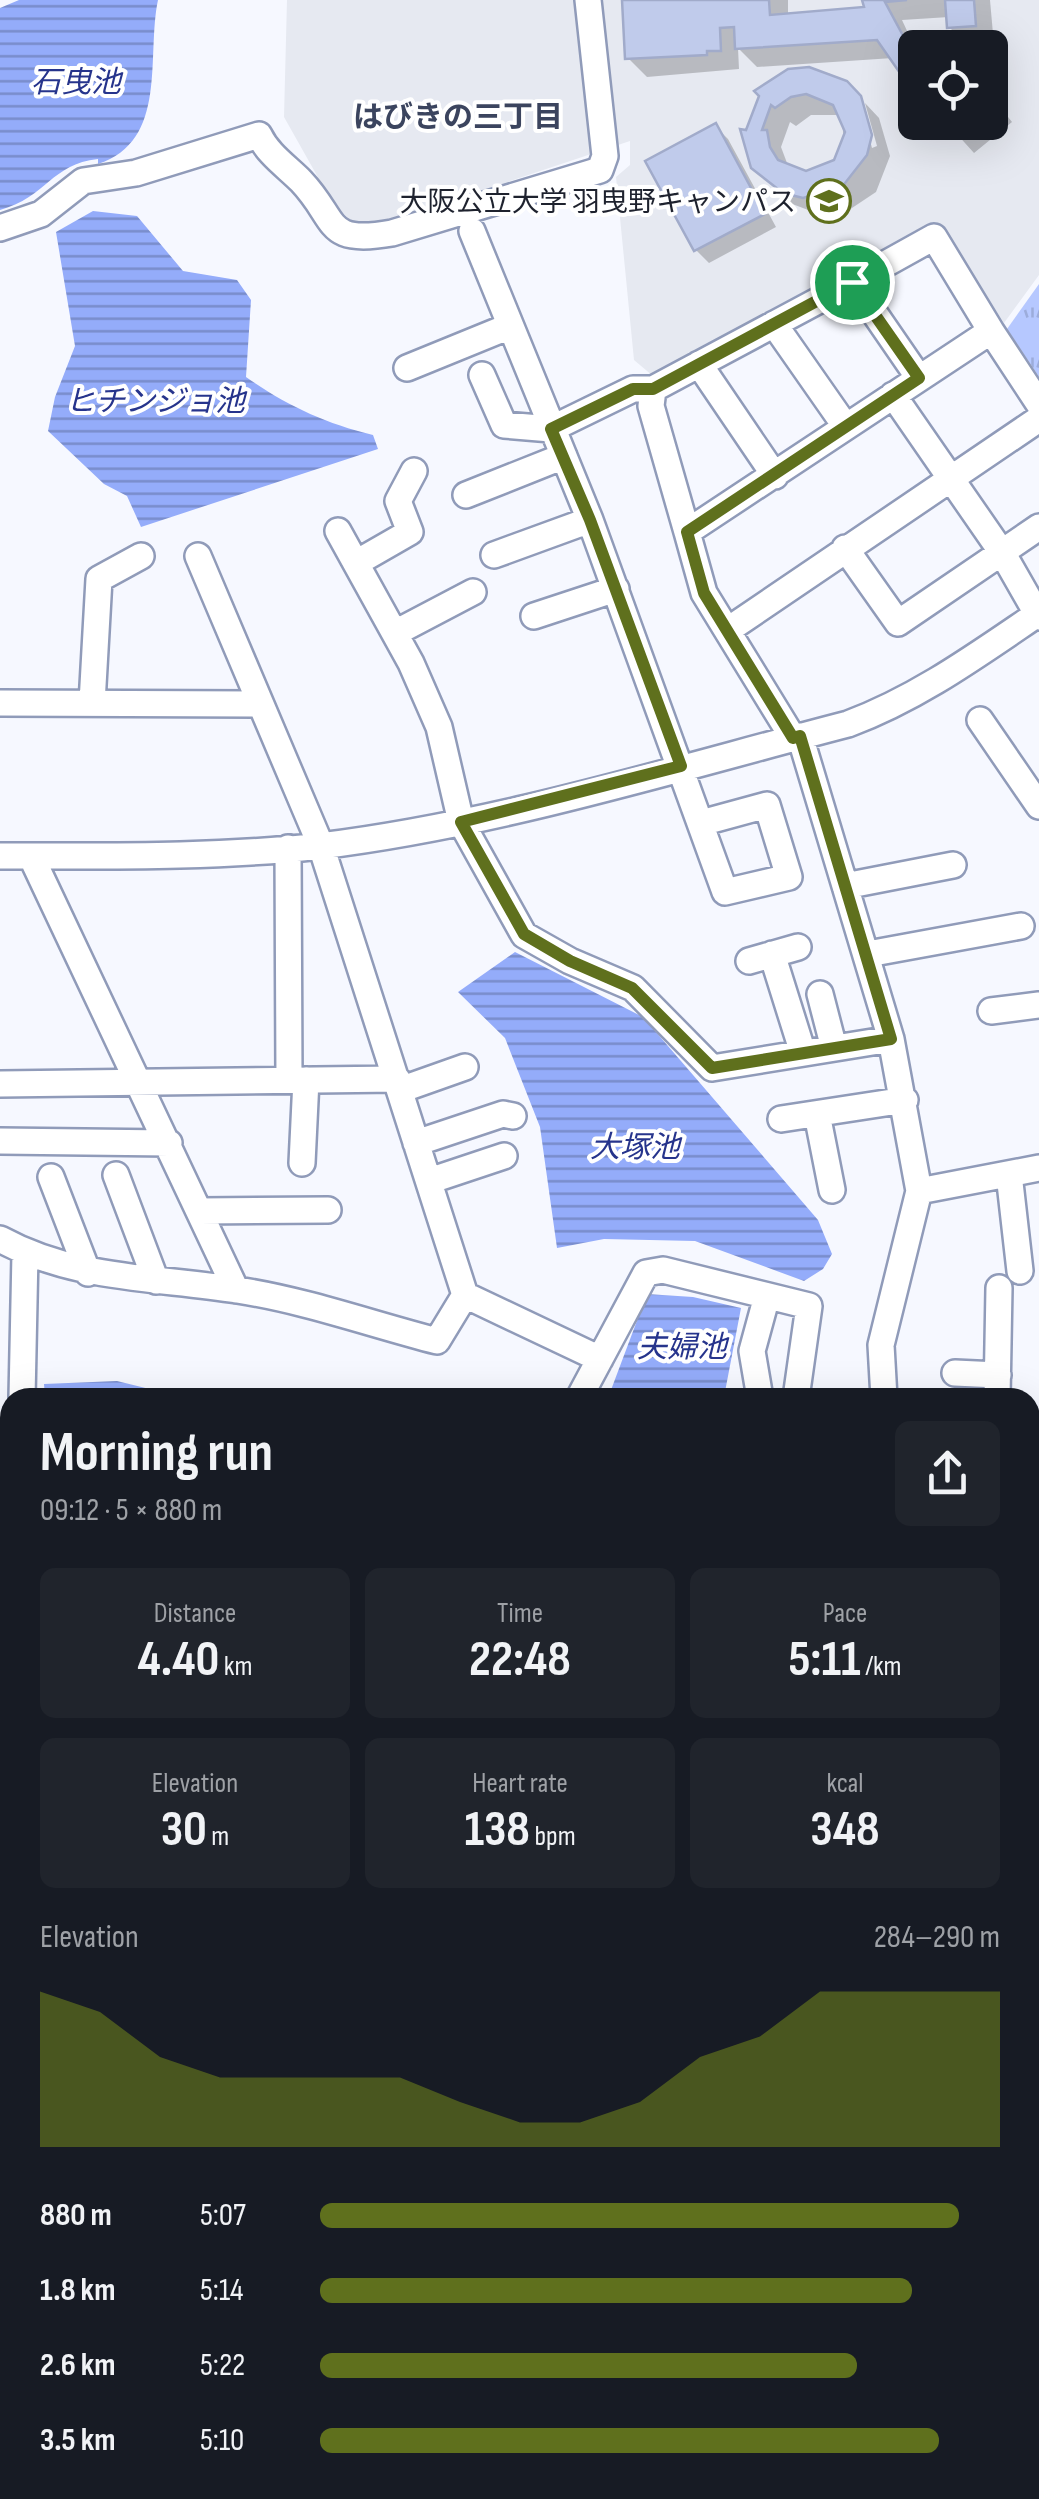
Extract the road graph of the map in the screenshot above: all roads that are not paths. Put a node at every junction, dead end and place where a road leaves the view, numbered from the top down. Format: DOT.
graph roads {
  1 [pos="588,0"];
  2 [pos="0,228"];
  3 [pos="472,231"];
  4 [pos="852,282"];
  5 [pos="774,324"];
  6 [pos="510,326"];
  7 [pos="991,332"];
  8 [pos="699,364"];
  9 [pos="408,368"];
  10 [pos="482,374"];
  11 [pos="919,378"];
  12 [pos="653,389"];
  13 [pos="893,395"];
  14 [pos="1039,404"];
  15 [pos="1039,418"];
  16 [pos="846,427"];
  17 [pos="551,429"];
  18 [pos="564,456"];
  19 [pos="414,471"];
  20 [pos="775,476"];
  21 [pos="948,478"];
  22 [pos="466,495"];
  23 [pos="590,520"];
  24 [pos="1039,527"];
  25 [pos="338,530"];
  26 [pos="687,532"];
  27 [pos="845,548"];
  28 [pos="1002,554"];
  29 [pos="494,555"];
  30 [pos="140,556"];
  31 [pos="198,556"];
  32 [pos="356,563"];
  33 [pos="616,589"];
  34 [pos="473,592"];
  35 [pos="1038,615"];
  36 [pos="534,616"];
  37 [pos="728,630"];
  38 [pos="395,633"];
  39 [pos="0,703"];
  40 [pos="92,703"];
  41 [pos="260,704"];
  42 [pos="980,720"];
  43 [pos="797,737"];
  44 [pos="681,766"];
  45 [pos="1039,806"];
  46 [pos="461,822"];
  47 [pos="701,823"];
  48 [pos="321,846"];
  49 [pos="288,848"];
  50 [pos="0,856"];
  51 [pos="31,856"];
  52 [pos="954,865"];
  53 [pos="845,886"];
  54 [pos="1021,926"];
  55 [pos="798,946"];
  56 [pos="868,954"];
  57 [pos="820,994"];
  58 [pos="1039,1005"];
  59 [pos="991,1011"];
  60 [pos="891,1039"];
  61 [pos="834,1048"];
  62 [pos="804,1054"];
  63 [pos="465,1067"];
  64 [pos="298,1080"];
  65 [pos="142,1082"];
  66 [pos="0,1084"];
  67 [pos="398,1084"];
  68 [pos="905,1100"];
  69 [pos="817,1114"];
  70 [pos="513,1116"];
  71 [pos="782,1119"];
  72 [pos="0,1141"];
  73 [pos="169,1143"];
  74 [pos="416,1143"];
  75 [pos="504,1156"];
  76 [pos="302,1163"];
  77 [pos="1039,1168"];
  78 [pos="1010,1174"];
  79 [pos="116,1175"];
  80 [pos="51,1177"];
  81 [pos="428,1181"];
  82 [pos="832,1190"];
  83 [pos="919,1190"];
  84 [pos="328,1210"];
  85 [pos="200,1211"];
  86 [pos="0,1240"];
  87 [pos="26,1253"];
  88 [pos="1020,1271"];
  89 [pos="88,1273"];
  90 [pos="156,1281"];
  91 [pos="999,1288"];
  92 [pos="236,1290"];
  93 [pos="466,1296"];
  94 [pos="767,1296"];
  95 [pos="600,1359"];
  96 [pos="955,1373"];
  97 [pos="997,1386"];
  98 [pos="22,1388"];
  99 [pos="584,1388"];
  100 [pos="758,1388"];
  101 [pos="797,1388"];
  102 [pos="883,1388"];
  1 -- 2 [label="street"];
  3 -- 6 [label="street"];
  4 -- 5 [label="street"];
  4 -- 7 [label="street"];
  4 -- 11 [label="street"];
  5 -- 8 [label="street"];
  5 -- 16 [label="street"];
  6 -- 9 [label="street"];
  6 -- 17 [label="street"];
  7 -- 11 [label="street"];
  7 -- 14 [label="street"];
  8 -- 12 [label="street"];
  8 -- 20 [label="street"];
  10 -- 17 [label="street"];
  11 -- 13 [label="street"];
  12 -- 17 [label="street"];
  12 -- 26 [label="street"];
  13 -- 16 [label="street"];
  13 -- 21 [label="street"];
  15 -- 21 [label="street"];
  16 -- 20 [label="street"];
  17 -- 18 [label="street"];
  18 -- 22 [label="street"];
  18 -- 23 [label="street"];
  19 -- 32 [label="street"];
  20 -- 26 [label="street"];
  21 -- 27 [label="street"];
  21 -- 28 [label="street"];
  23 -- 29 [label="street"];
  23 -- 33 [label="street"];
  24 -- 28 [label="street"];
  25 -- 32 [label="street"];
  26 -- 37 [label="street"];
  27 -- 28 [label="street"];
  27 -- 37 [label="street"];
  28 -- 35 [label="street"];
  30 -- 40 [label="street"];
  31 -- 41 [label="street"];
  32 -- 38 [label="street"];
  33 -- 36 [label="street"];
  33 -- 44 [label="street"];
  34 -- 38 [label="street"];
  35 -- 43 [label="street"];
  37 -- 43 [label="street"];
  38 -- 46 [label="street"];
  39 -- 40 [label="street"];
  40 -- 41 [label="street"];
  41 -- 48 [label="street"];
  42 -- 45 [label="street"];
  43 -- 44 [label="street"];
  43 -- 53 [label="street"];
  44 -- 46 [label="street"];
  44 -- 47 [label="street"];
  46 -- 48 [label="street"];
  46 -- 62 [label="street"];
  48 -- 49 [label="street"];
  48 -- 67 [label="street"];
  49 -- 51 [label="street"];
  49 -- 64 [label="street"];
  50 -- 51 [label="street"];
  51 -- 65 [label="street"];
  52 -- 53 [label="street"];
  53 -- 56 [label="street"];
  54 -- 56 [label="street"];
  55 -- 62 [label="street"];
  56 -- 60 [label="street"];
  57 -- 61 [label="street"];
  58 -- 59 [label="street"];
  60 -- 61 [label="street"];
  60 -- 68 [label="street"];
  61 -- 62 [label="street"];
  63 -- 67 [label="street"];
  64 -- 65 [label="street"];
  64 -- 67 [label="street"];
  64 -- 76 [label="street"];
  65 -- 66 [label="street"];
  65 -- 73 [label="street"];
  67 -- 74 [label="street"];
  68 -- 69 [label="street"];
  68 -- 83 [label="street"];
  69 -- 71 [label="street"];
  69 -- 82 [label="street"];
  70 -- 74 [label="street"];
  72 -- 73 [label="street"];
  73 -- 85 [label="street"];
  74 -- 81 [label="street"];
  75 -- 81 [label="street"];
  77 -- 78 [label="street"];
  78 -- 83 [label="street"];
  78 -- 88 [label="street"];
  79 -- 90 [label="street"];
  80 -- 89 [label="street"];
  81 -- 93 [label="street"];
  83 -- 102 [label="street"];
  84 -- 85 [label="street"];
  85 -- 92 [label="street"];
  86 -- 87 [label="street"];
  87 -- 89 [label="street"];
  87 -- 98 [label="street"];
  89 -- 90 [label="street"];
  90 -- 92 [label="street"];
  91 -- 97 [label="street"];
  92 -- 93 [label="street"];
  93 -- 95 [label="street"];
  94 -- 95 [label="street"];
  94 -- 100 [label="street"];
  94 -- 101 [label="street"];
  95 -- 99 [label="street"];
  96 -- 97 [label="street"];
}
